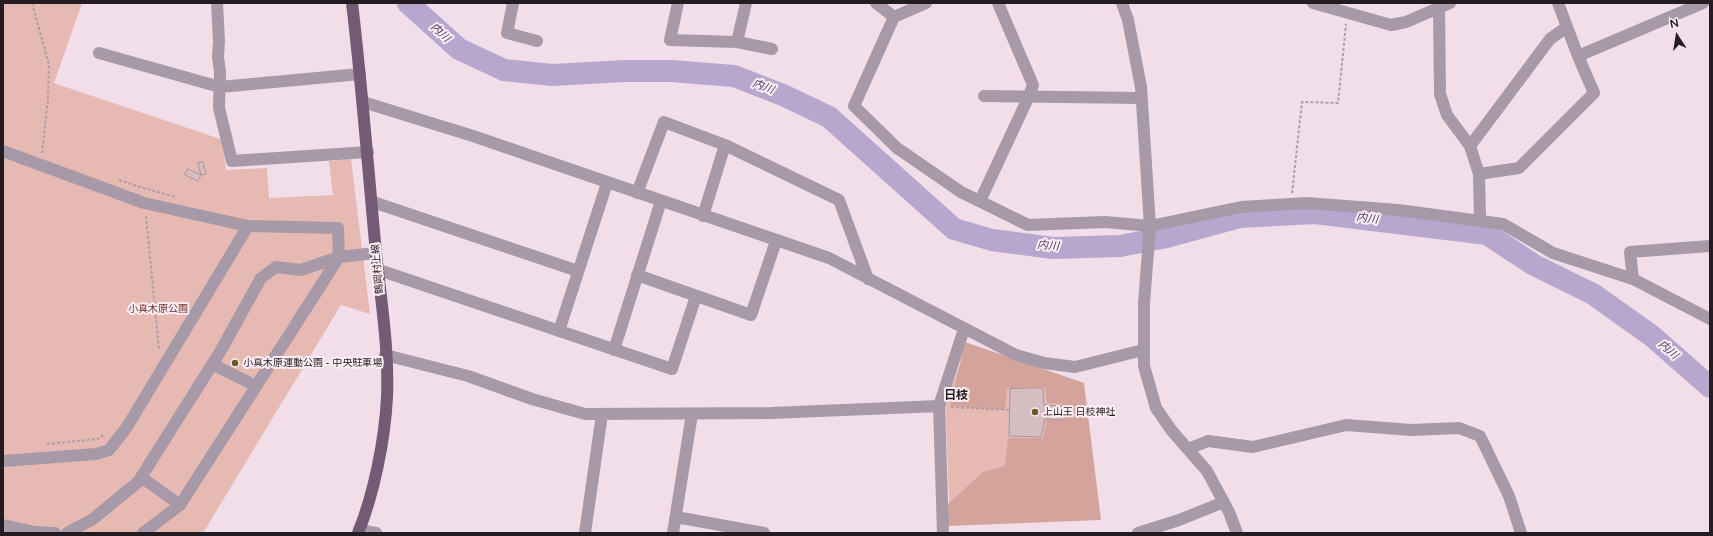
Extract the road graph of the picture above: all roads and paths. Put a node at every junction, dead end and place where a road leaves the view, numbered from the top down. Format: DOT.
graph roads {
  1 [pos="32,3"];
  2 [pos="217,3"];
  3 [pos="352,3"];
  4 [pos="513,3"];
  5 [pos="678,3"];
  6 [pos="746,3"];
  7 [pos="876,3"];
  8 [pos="926,3"];
  9 [pos="998,3"];
  10 [pos="1122,3"];
  11 [pos="1312,3"];
  12 [pos="1558,3"];
  13 [pos="1703,3"];
  14 [pos="1707,3"];
  15 [pos="1442,4"];
  16 [pos="1710,10"];
  17 [pos="1347,12"];
  18 [pos="894,17"];
  19 [pos="1567,27"];
  20 [pos="537,41"];
  21 [pos="737,42"];
  22 [pos="772,49"];
  23 [pos="99,53"];
  24 [pos="1578,56"];
  25 [pos="360,74"];
  26 [pos="220,87"];
  27 [pos="984,96"];
  28 [pos="1029,96"];
  29 [pos="1141,98"];
  30 [pos="363,102"];
  31 [pos="725,145"];
  32 [pos="1470,146"];
  33 [pos="3,151"];
  34 [pos="38,151"];
  35 [pos="368,152"];
  36 [pos="45,153"];
  37 [pos="39,164"];
  38 [pos="1479,174"];
  39 [pos="118,179"];
  40 [pos="607,183"];
  41 [pos="637,193"];
  42 [pos="176,197"];
  43 [pos="661,201"];
  44 [pos="980,201"];
  45 [pos="373,202"];
  46 [pos="144,203"];
  47 [pos="1291,204"];
  48 [pos="703,216"];
  49 [pos="1480,220"];
  50 [pos="248,226"];
  51 [pos="1150,226"];
  52 [pos="776,241"];
  53 [pos="1710,246"];
  54 [pos="376,254"];
  55 [pos="339,257"];
  56 [pos="378,270"];
  57 [pos="578,271"];
  58 [pos="638,275"];
  59 [pos="868,279"];
  60 [pos="1633,279"];
  61 [pos="696,296"];
  62 [pos="1710,319"];
  63 [pos="964,329"];
  64 [pos="559,331"];
  65 [pos="614,350"];
  66 [pos="1143,350"];
  67 [pos="385,355"];
  68 [pos="212,364"];
  69 [pos="161,369"];
  70 [pos="256,386"];
  71 [pos="939,406"];
  72 [pos="1009,410"];
  73 [pos="602,414"];
  74 [pos="692,414"];
  75 [pos="110,431"];
  76 [pos="40,445"];
  77 [pos="1188,449"];
  78 [pos="3,461"];
  79 [pos="141,477"];
  80 [pos="1224,502"];
  81 [pos="180,505"];
  82 [pos="676,517"];
  83 [pos="3,525"];
  84 [pos="72,532"];
  85 [pos="359,532"];
  86 [pos="55,533"];
  87 [pos="144,533"];
  88 [pos="376,533"];
  89 [pos="585,533"];
  90 [pos="673,533"];
  91 [pos="764,533"];
  92 [pos="943,533"];
  93 [pos="1138,533"];
  94 [pos="1237,533"];
  95 [pos="1521,533"];
  1 -- 37 [label="path"];
  2 -- 26 [label="street"];
  3 -- 25 [label="main road, 鶴岡村上線"];
  4 -- 20 [label="street"];
  5 -- 21 [label="street"];
  6 -- 21 [label="street"];
  7 -- 18 [label="street"];
  8 -- 18 [label="street"];
  9 -- 28 [label="street"];
  10 -- 29 [label="street"];
  11 -- 17 [label="street"];
  12 -- 19 [label="street"];
  13 -- 24 [label="street"];
  14 -- 16 [label="street"];
  15 -- 17 [label="street"];
  15 -- 32 [label="street"];
  17 -- 47 [label="path"];
  18 -- 44 [label="street"];
  19 -- 24 [label="street"];
  19 -- 32 [label="street"];
  21 -- 22 [label="street"];
  23 -- 26 [label="street"];
  24 -- 38 [label="street"];
  25 -- 26 [label="street"];
  25 -- 30 [label="main road, 鶴岡村上線"];
  26 -- 35 [label="street"];
  27 -- 28 [label="street"];
  28 -- 29 [label="street"];
  28 -- 44 [label="street"];
  29 -- 51 [label="street"];
  30 -- 35 [label="main road, 鶴岡村上線"];
  30 -- 40 [label="street"];
  31 -- 41 [label="street"];
  31 -- 48 [label="street"];
  31 -- 59 [label="street"];
  32 -- 38 [label="street"];
  33 -- 37 [label="street"];
  34 -- 36 [label="path"];
  35 -- 45 [label="main road, 鶴岡村上線"];
  37 -- 46 [label="street"];
  38 -- 49 [label="street"];
  39 -- 42 [label="path"];
  40 -- 41 [label="street"];
  40 -- 57 [label="street"];
  41 -- 43 [label="street"];
  43 -- 48 [label="street"];
  43 -- 58 [label="street"];
  44 -- 51 [label="street"];
  45 -- 54 [label="main road, 鶴岡村上線"];
  45 -- 57 [label="street"];
  46 -- 50 [label="street"];
  46 -- 69 [label="path"];
  47 -- 49 [label="street"];
  47 -- 51 [label="street"];
  48 -- 52 [label="street"];
  49 -- 60 [label="street"];
  50 -- 55 [label="street"];
  50 -- 69 [label="street"];
  51 -- 66 [label="street"];
  52 -- 59 [label="street"];
  52 -- 61 [label="street"];
  53 -- 60 [label="street"];
  54 -- 55 [label="street"];
  54 -- 56 [label="main road, 鶴岡村上線"];
  55 -- 68 [label="street"];
  55 -- 70 [label="street"];
  56 -- 64 [label="street"];
  56 -- 67 [label="main road, 鶴岡村上線"];
  57 -- 64 [label="street"];
  58 -- 61 [label="street"];
  58 -- 65 [label="street"];
  59 -- 63 [label="street"];
  60 -- 62 [label="street"];
  61 -- 65 [label="street"];
  63 -- 66 [label="street"];
  63 -- 71 [label="street"];
  64 -- 65 [label="street"];
  66 -- 77 [label="street"];
  67 -- 73 [label="street"];
  67 -- 85 [label="main road, 鶴岡村上線"];
  68 -- 70 [label="street"];
  68 -- 79 [label="street"];
  69 -- 78 [label="street"];
  70 -- 81 [label="street"];
  71 -- 72 [label="path"];
  71 -- 74 [label="street"];
  71 -- 92 [label="street"];
  73 -- 74 [label="street"];
  73 -- 89 [label="street"];
  74 -- 82 [label="street"];
  75 -- 76 [label="path"];
  77 -- 80 [label="street"];
  77 -- 95 [label="street"];
  79 -- 81 [label="street"];
  79 -- 84 [label="street"];
  80 -- 93 [label="street"];
  80 -- 94 [label="street"];
  81 -- 87 [label="street"];
  82 -- 90 [label="street"];
  82 -- 91 [label="street"];
  83 -- 86 [label="street"];
  85 -- 88 [label="street"];
}
